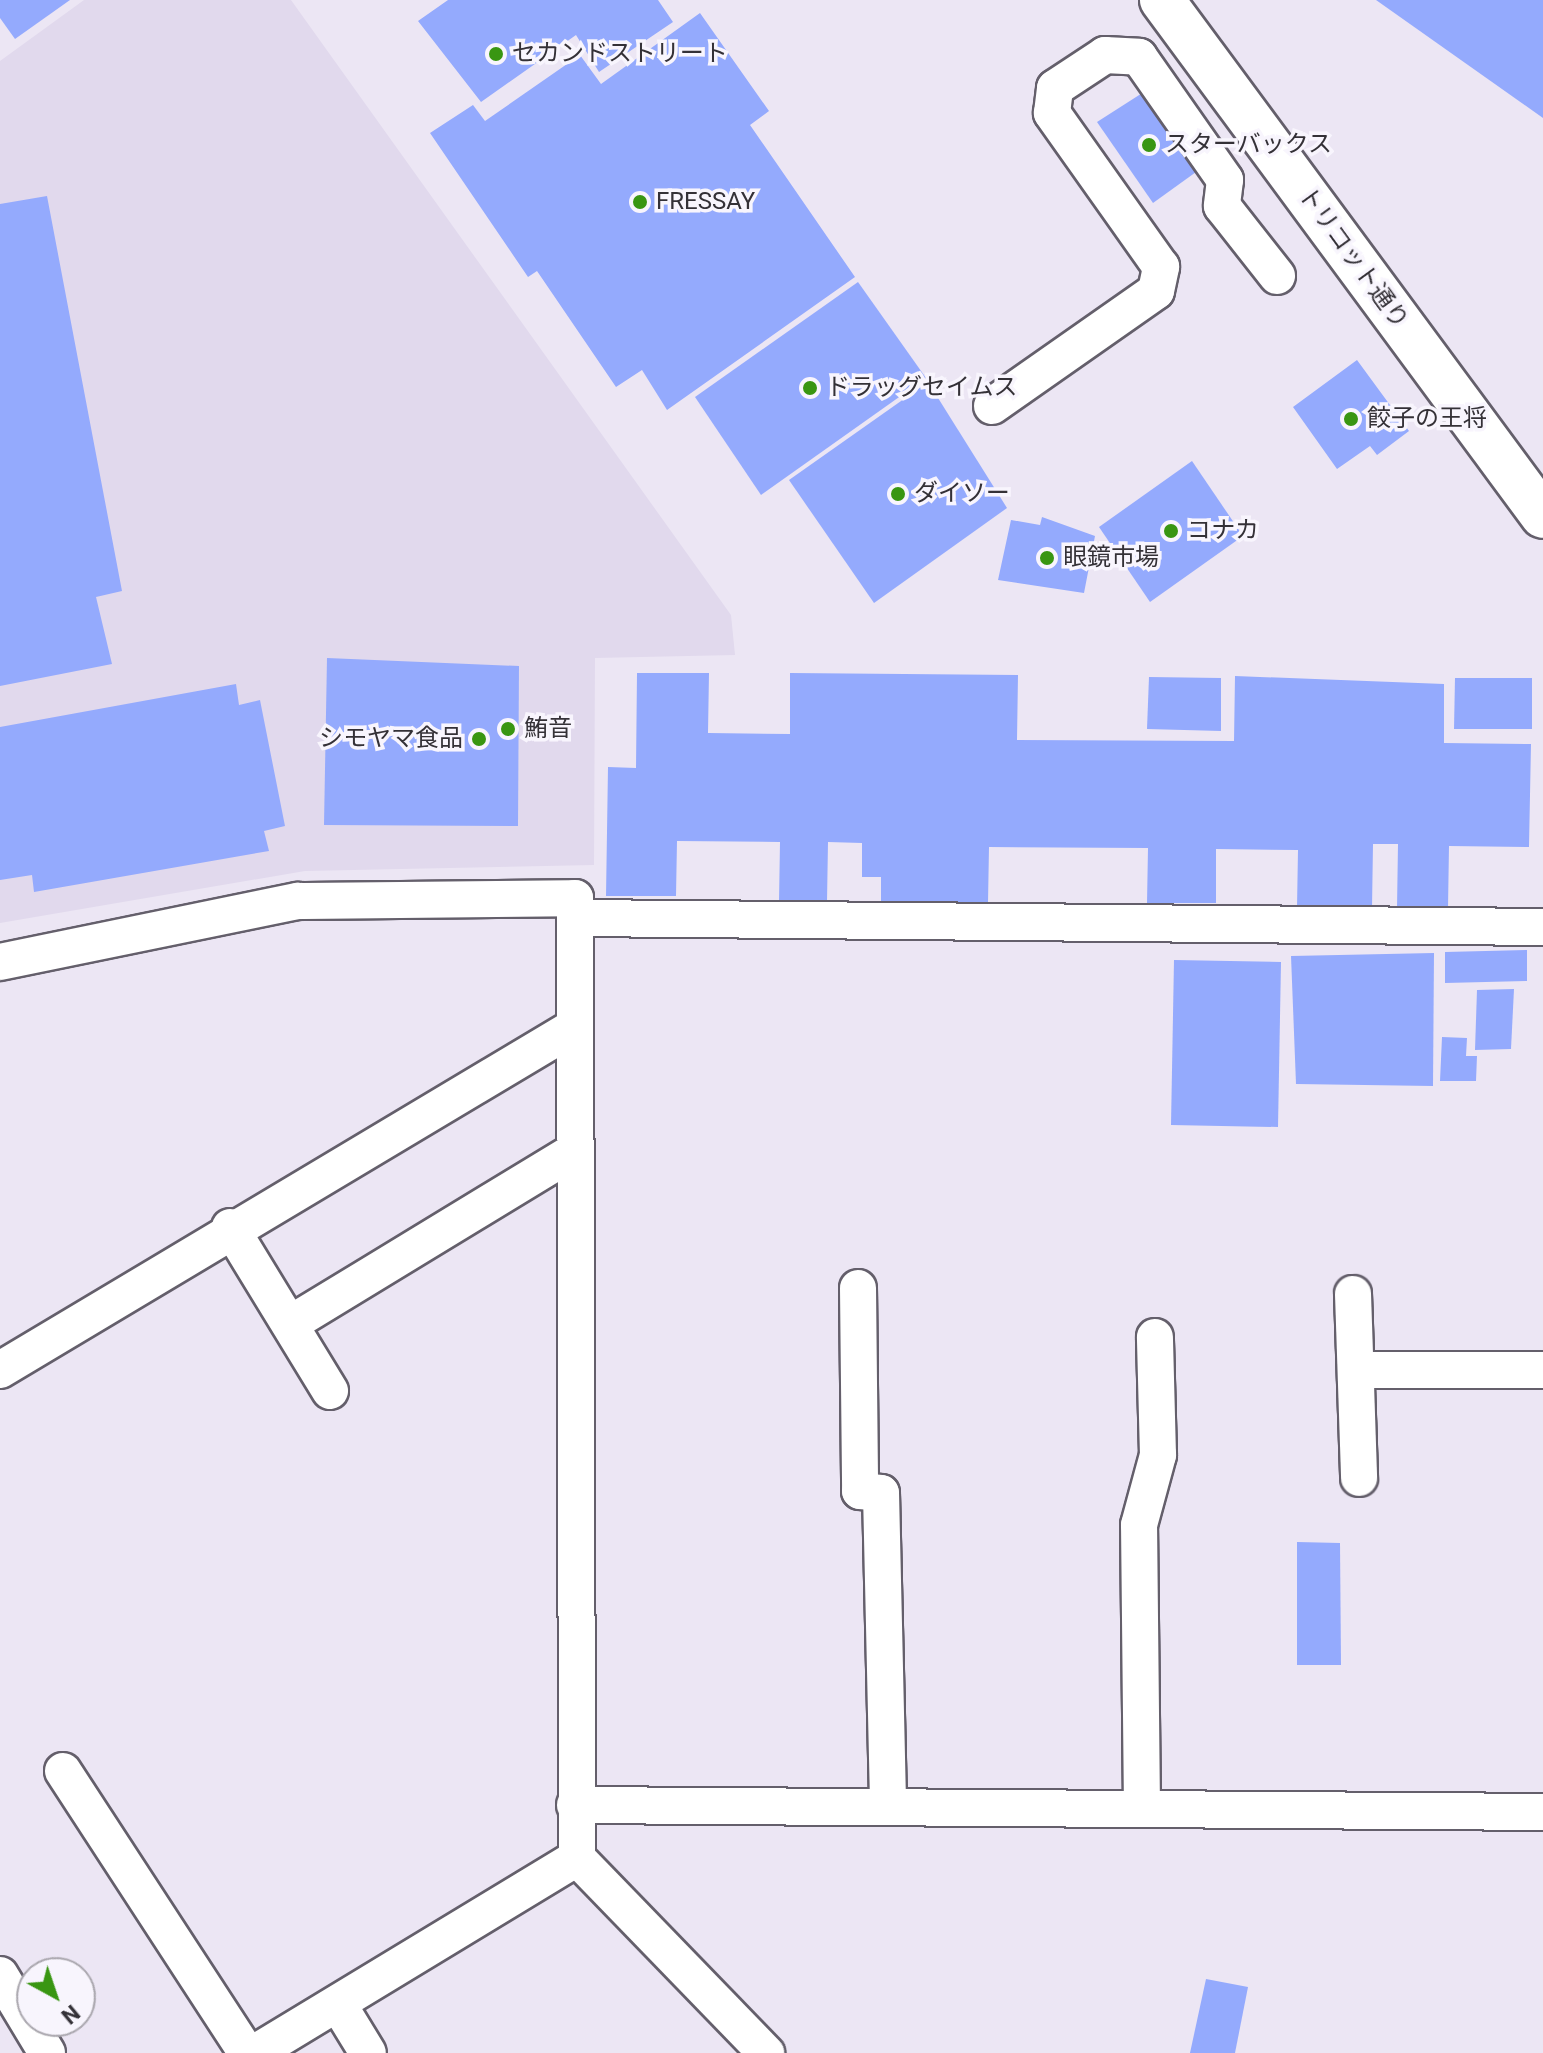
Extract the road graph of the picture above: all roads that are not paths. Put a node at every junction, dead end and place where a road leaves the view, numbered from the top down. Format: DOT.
graph roads {
  1 [pos="1162,0"];
  2 [pos="1277,276"];
  3 [pos="992,406"];
  4 [pos="1543,516"];
  5 [pos="576,918"];
  6 [pos="1543,927"];
  7 [pos="0,962"];
  8 [pos="571,1029"];
  9 [pos="570,1154"];
  10 [pos="230,1227"];
  11 [pos="858,1288"];
  12 [pos="1353,1294"];
  13 [pos="290,1324"];
  14 [pos="1157,1334"];
  15 [pos="0,1370"];
  16 [pos="1356,1370"];
  17 [pos="1543,1370"];
  18 [pos="330,1391"];
  19 [pos="1359,1478"];
  20 [pos="63,1771"];
  21 [pos="575,1805"];
  22 [pos="888,1807"];
  23 [pos="1142,1809"];
  24 [pos="1543,1812"];
  25 [pos="577,1858"];
  26 [pos="0,1975"];
  27 [pos="338,2004"];
  28 [pos="47,2053"];
  29 [pos="247,2053"];
  30 [pos="255,2053"];
  31 [pos="368,2053"];
  32 [pos="766,2053"];
  1 -- 4 [label="highway, トリコット通り"];
  2 -- 3 [label="street"];
  5 -- 6 [label="street"];
  5 -- 7 [label="street"];
  5 -- 8 [label="street"];
  8 -- 9 [label="street"];
  8 -- 10 [label="street"];
  9 -- 13 [label="street"];
  9 -- 21 [label="street"];
  10 -- 13 [label="street"];
  10 -- 15 [label="street"];
  11 -- 22 [label="street"];
  12 -- 16 [label="street"];
  13 -- 18 [label="street"];
  14 -- 23 [label="street"];
  16 -- 17 [label="street"];
  16 -- 19 [label="street"];
  20 -- 29 [label="street"];
  21 -- 22 [label="street"];
  21 -- 25 [label="street"];
  22 -- 23 [label="street"];
  23 -- 24 [label="street"];
  25 -- 27 [label="street"];
  25 -- 32 [label="street"];
  26 -- 28 [label="street"];
  27 -- 30 [label="street"];
  27 -- 31 [label="street"];
}
